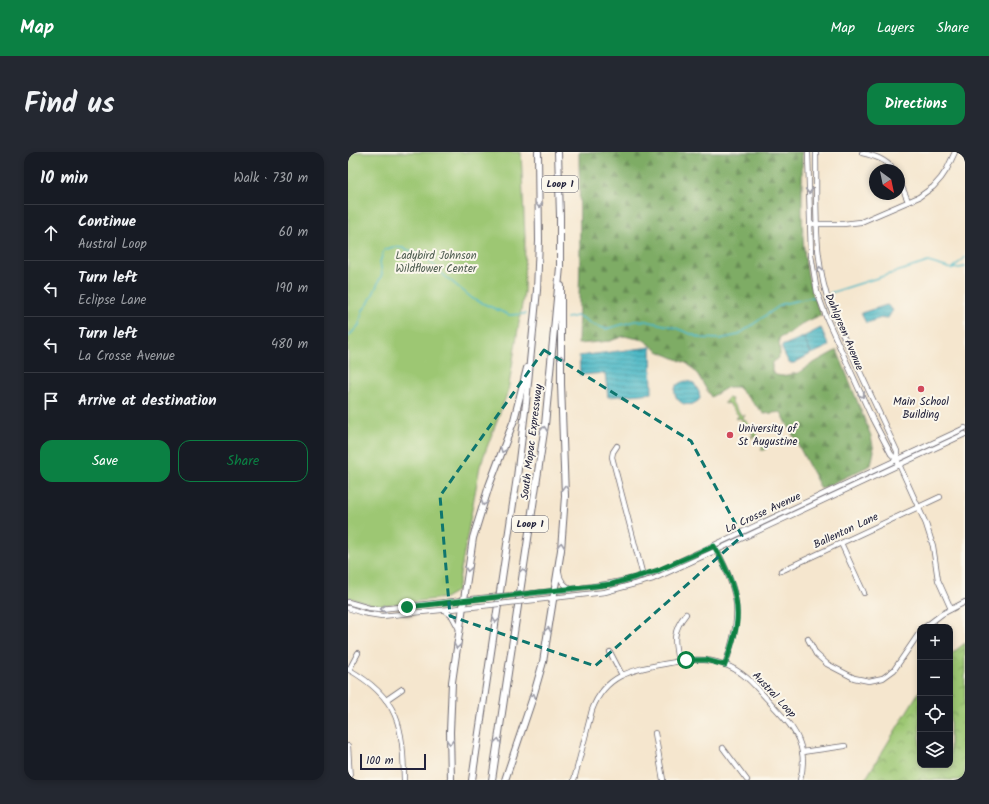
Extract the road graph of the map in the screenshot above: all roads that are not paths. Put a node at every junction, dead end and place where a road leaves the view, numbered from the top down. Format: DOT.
graph roads {
  1 [pos="538,152"];
  2 [pos="558,152"];
  3 [pos="808,152"];
  4 [pos="816,152"];
  5 [pos="954,152"];
  6 [pos="862,153"];
  7 [pos="888,164"];
  8 [pos="905,194"];
  9 [pos="908,201"];
  10 [pos="810,224"];
  11 [pos="818,224"];
  12 [pos="560,267"];
  13 [pos="532,345"];
  14 [pos="965,428"];
  15 [pos="965,434"];
  16 [pos="617,446"];
  17 [pos="898,462"];
  18 [pos="940,497"];
  19 [pos="919,507"];
  20 [pos="840,543"];
  21 [pos="715,548"];
  22 [pos="558,567"];
  23 [pos="781,571"];
  24 [pos="643,576"];
  25 [pos="571,589"];
  26 [pos="554,591"];
  27 [pos="864,593"];
  28 [pos="552,598"];
  29 [pos="464,600"];
  30 [pos="348,602"];
  31 [pos="965,602"];
  32 [pos="348,608"];
  33 [pos="462,608"];
  34 [pos="951,609"];
  35 [pos="444,610"];
  36 [pos="686,614"];
  37 [pos="929,624"];
  38 [pos="459,629"];
  39 [pos="917,636"];
  40 [pos="808,639"];
  41 [pos="358,652"];
  42 [pos="610,652"];
  43 [pos="678,661"];
  44 [pos="725,665"];
  45 [pos="349,670"];
  46 [pos="622,675"];
  47 [pos="402,689"];
  48 [pos="386,700"];
  49 [pos="655,733"];
  50 [pos="348,746"];
  51 [pos="845,746"];
  52 [pos="723,748"];
  53 [pos="802,752"];
  54 [pos="350,780"];
  55 [pos="404,780"];
  56 [pos="451,780"];
  57 [pos="472,780"];
  58 [pos="492,780"];
  59 [pos="505,780"];
  60 [pos="574,780"];
  61 [pos="663,780"];
  62 [pos="747,780"];
  63 [pos="800,780"];
  1 -- 13 [label="highway, South Mopac Expressway / Loop 1, one-way"];
  2 -- 12 [label="highway, South Mopac Expressway / Loop 1"];
  3 -- 10 [label="street, Dahlgreen Avenue, one-way"];
  4 -- 11 [label="street, Dahlgreen Avenue"];
  5 -- 9 [label="street"];
  6 -- 7 [label="street"];
  8 -- 9 [label="street"];
  9 -- 11 [label="street"];
  10 -- 11 [label="street"];
  10 -- 17 [label="street, Dahlgreen Avenue, one-way"];
  17 -- 11 [label="street, Dahlgreen Avenue, one-way"];
  22 -- 12 [label="highway, one-way"];
  58 -- 12 [label="highway, South Mopac Expressway / Loop 1, one-way"];
  13 -- 29 [label="highway, one-way"];
  13 -- 57 [label="highway, South Mopac Expressway / Loop 1, one-way"];
  14 -- 17 [label="street, La Crosse Avenue"];
  15 -- 17 [label="street, La Crosse Avenue"];
  16 -- 24 [label="street"];
  17 -- 19 [label="street, Dahlgreen Avenue"];
  17 -- 21 [label="street, La Crosse Avenue"];
  18 -- 19 [label="street, Ballenton Lane"];
  19 -- 20 [label="street, Ballenton Lane"];
  19 -- 34 [label="street, Dahlgreen Avenue"];
  20 -- 23 [label="street, Ballenton Lane"];
  20 -- 27 [label="street"];
  21 -- 24 [label="street, La Crosse Avenue"];
  21 -- 28 [label="street, La Crosse Avenue"];
  21 -- 44 [label="street"];
  22 -- 25 [label="street"];
  22 -- 26 [label="highway"];
  24 -- 25 [label="street, La Crosse Avenue"];
  25 -- 26 [label="street, La Crosse Avenue"];
  26 -- 28 [label="highway"];
  26 -- 29 [label="street, La Crosse Avenue, bridge"];
  28 -- 33 [label="street, La Crosse Avenue, bridge"];
  59 -- 28 [label="highway, one-way"];
  29 -- 30 [label="street, La Crosse Avenue, one-way"];
  29 -- 33 [label="highway"];
  31 -- 34 [label="street"];
  32 -- 35 [label="street"];
  33 -- 35 [label="street, La Crosse Avenue"];
  33 -- 38 [label="highway"];
  34 -- 37 [label="street"];
  35 -- 38 [label="street"];
  36 -- 43 [label="street"];
  38 -- 56 [label="highway, one-way"];
  39 -- 40 [label="street"];
  41 -- 45 [label="street"];
  42 -- 46 [label="street"];
  43 -- 44 [label="street, Austral Loop"];
  43 -- 46 [label="street, Austral Loop"];
  44 -- 53 [label="street, Austral Loop"];
  45 -- 48 [label="street"];
  46 -- 60 [label="street, Austral Loop"];
  47 -- 48 [label="street"];
  48 -- 55 [label="street"];
  49 -- 61 [label="street"];
  50 -- 54 [label="street"];
  51 -- 53 [label="street"];
  52 -- 62 [label="street"];
  53 -- 63 [label="street, Austral Loop"];
}
